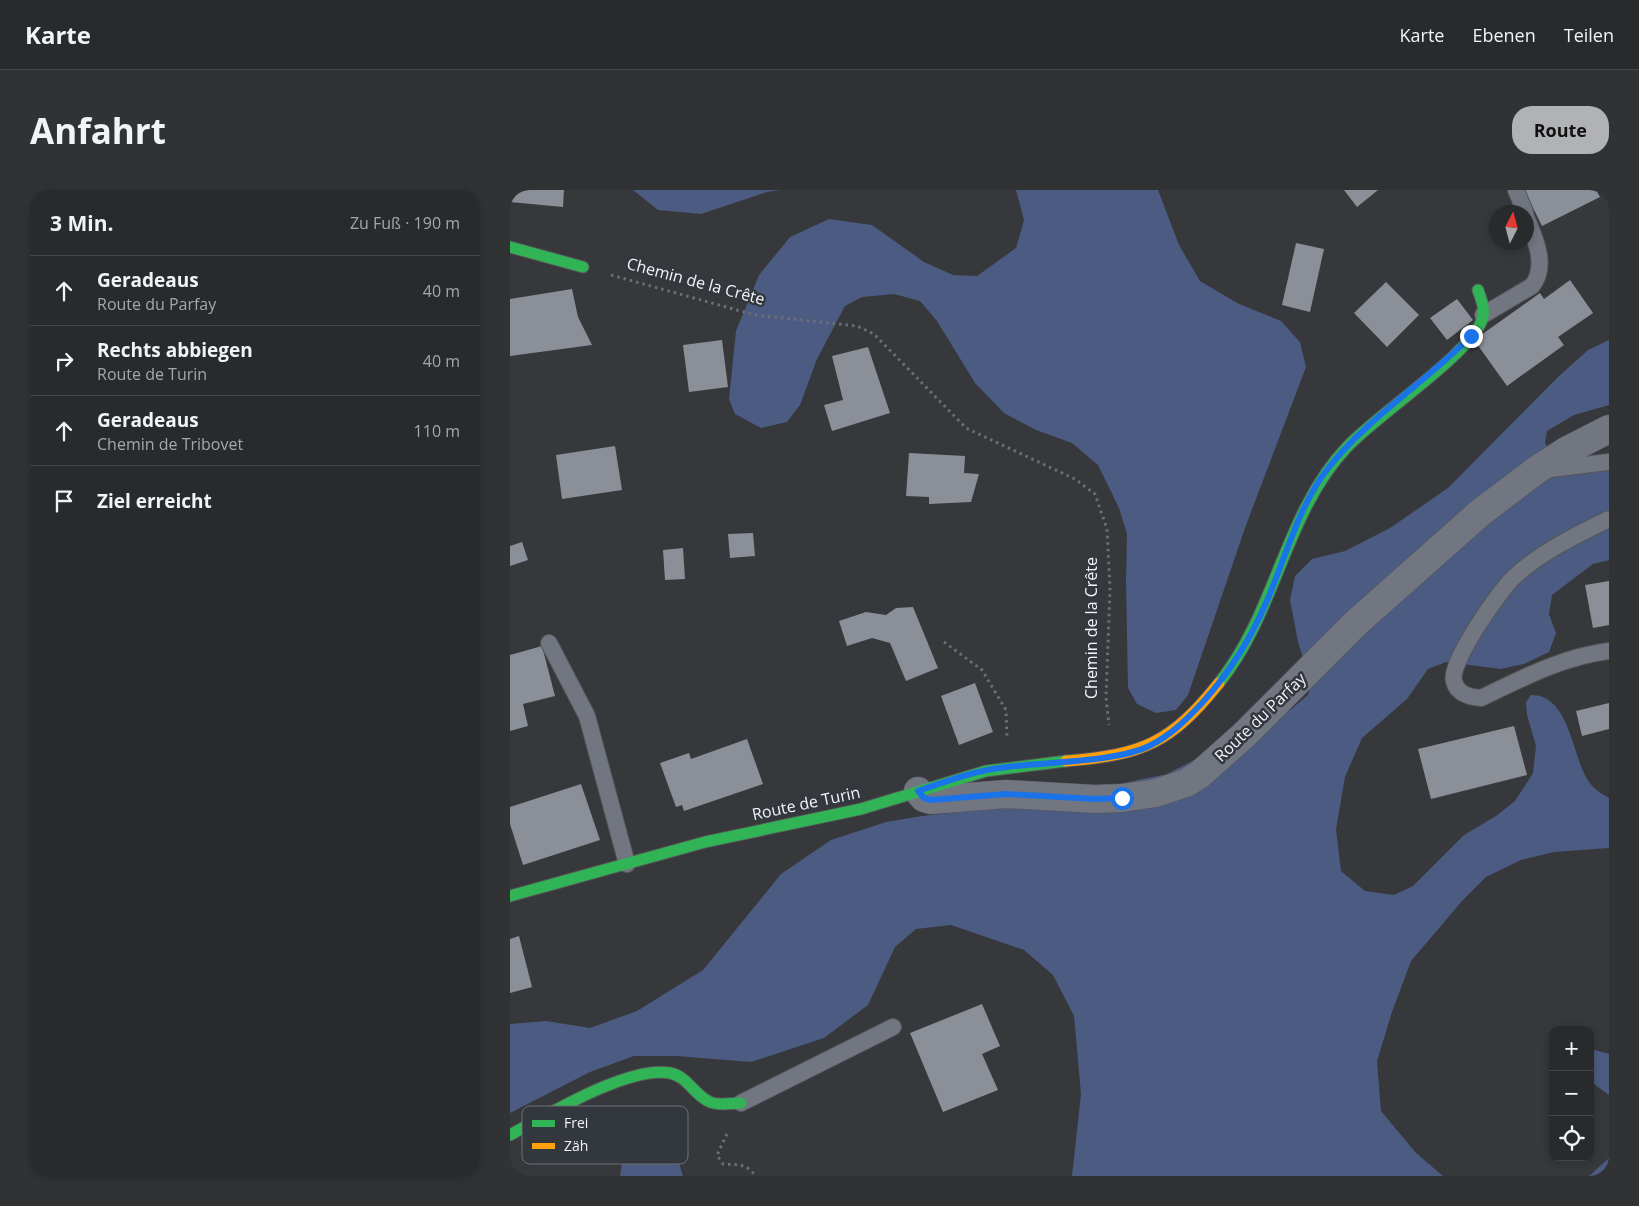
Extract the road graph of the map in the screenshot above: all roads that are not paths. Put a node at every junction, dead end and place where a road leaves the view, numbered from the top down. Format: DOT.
graph roads {
  1 [pos="1516,190"];
  2 [pos="1522,205"];
  3 [pos="1534,236"];
  4 [pos="510,247"];
  5 [pos="583,267"];
  6 [pos="1478,290"];
  7 [pos="1483,315"];
  8 [pos="1609,429"];
  9 [pos="1609,462"];
  10 [pos="1538,469"];
  11 [pos="1609,519"];
  12 [pos="549,643"];
  13 [pos="1609,651"];
  14 [pos="918,791"];
  15 [pos="627,864"];
  16 [pos="510,896"];
  17 [pos="893,1027"];
  18 [pos="741,1103"];
  19 [pos="569,1106"];
  20 [pos="522,1129"];
  21 [pos="510,1135"];
  1 -- 2 [label="lane"];
  3 -- 7 [label="lane"];
  4 -- 5 [label="street"];
  6 -- 7 [label="street"];
  7 -- 14 [label="street, Route de Turin"];
  8 -- 10 [label="street, Route du Parfay"];
  9 -- 10 [label="lane"];
  10 -- 14 [label="street, Route du Parfay"];
  11 -- 13 [label="lane"];
  12 -- 15 [label="lane"];
  14 -- 15 [label="street, Route de Turin"];
  15 -- 16 [label="street, Route de Turin"];
  17 -- 18 [label="lane"];
  18 -- 19 [label="street"];
  20 -- 21 [label="street"];
}
